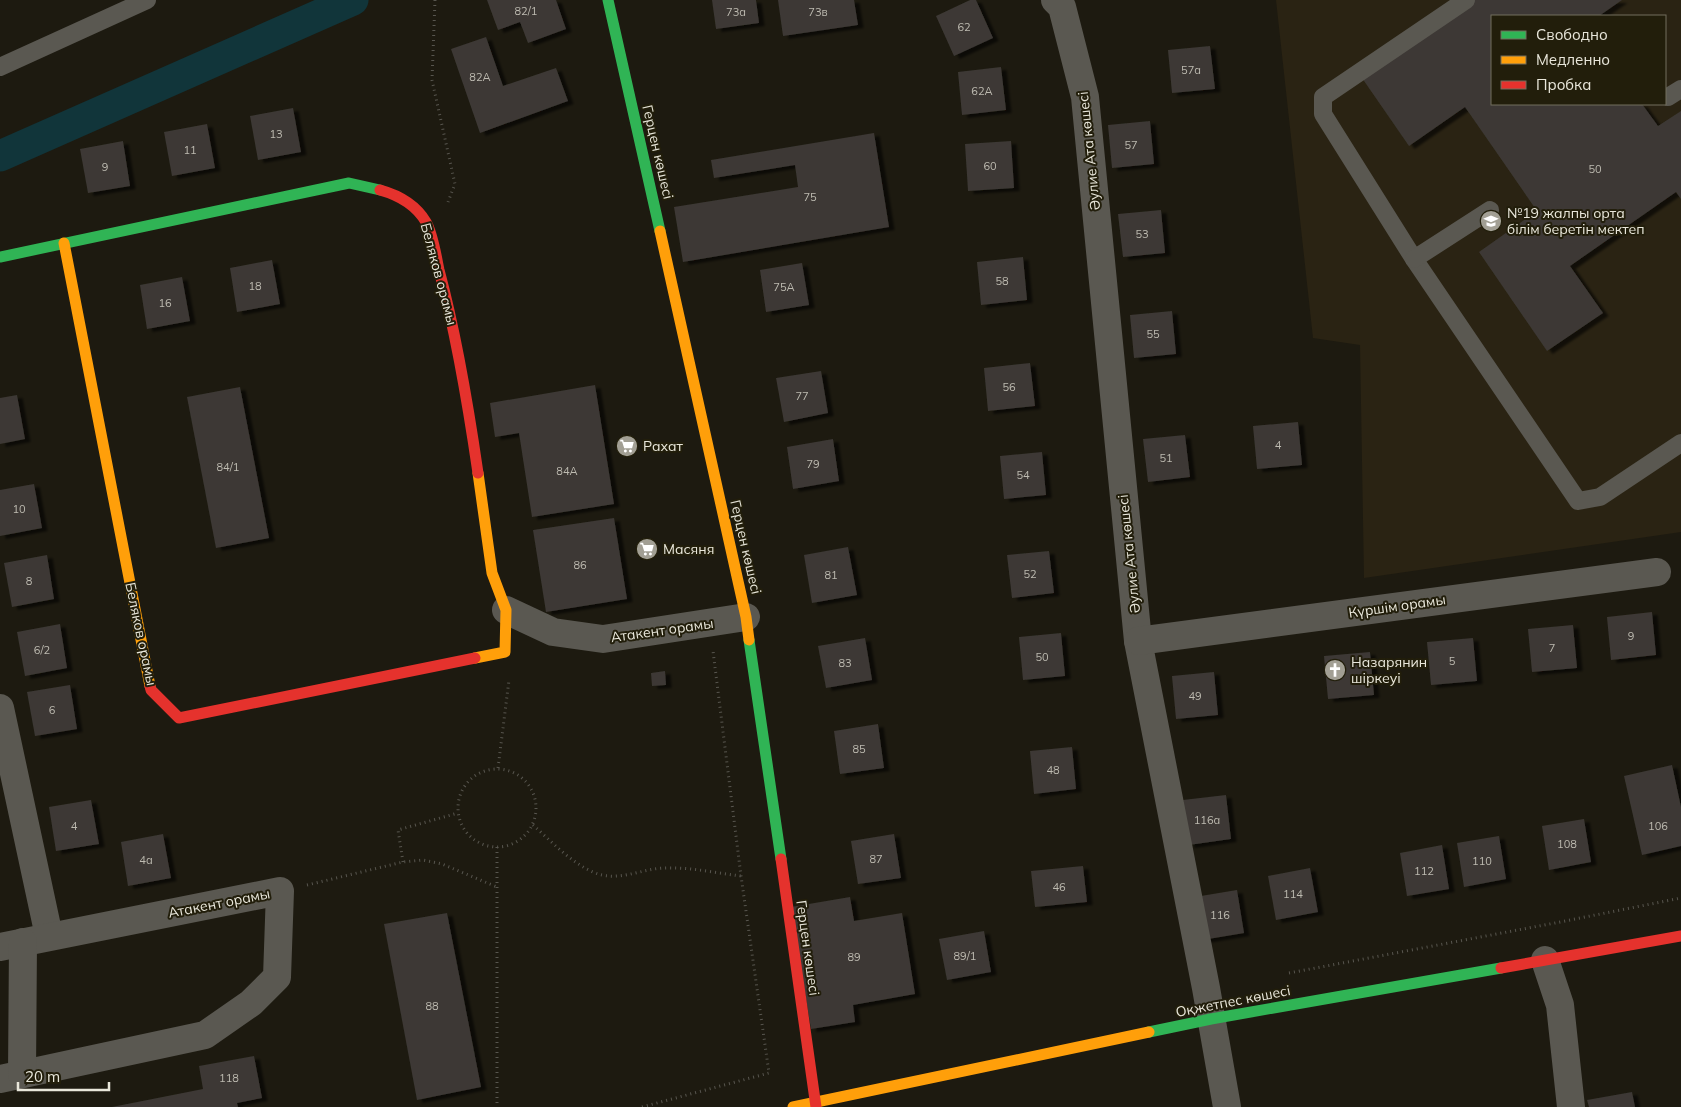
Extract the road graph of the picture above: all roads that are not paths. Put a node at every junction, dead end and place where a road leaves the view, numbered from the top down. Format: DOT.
graph roads {
  1 [pos="147,0"];
  2 [pos="608,0"];
  3 [pos="1055,0"];
  4 [pos="1466,0"];
  5 [pos="0,67"];
  6 [pos="1490,210"];
  7 [pos="64,243"];
  8 [pos="0,257"];
  9 [pos="1414,259"];
  10 [pos="1681,443"];
  11 [pos="1656,572"];
  12 [pos="506,610"];
  13 [pos="746,617"];
  14 [pos="1138,641"];
  15 [pos="0,708"];
  16 [pos="50,936"];
  17 [pos="1681,936"];
  18 [pos="12,945"];
  19 [pos="1545,960"];
  20 [pos="1211,1019"];
  21 [pos="11,1077"];
  22 [pos="816,1104"];
  23 [pos="793,1107"];
  24 [pos="1228,1107"];
  25 [pos="1571,1107"];
  1 -- 5 [label="lane"];
  2 -- 13 [label="street, Герцен көшесі"];
  3 -- 14 [label="street, Әулие Ата көшесі"];
  4 -- 9 [label="lane"];
  6 -- 9 [label="lane"];
  7 -- 8 [label="street, Беляков орамы"];
  7 -- 12 [label="street, Беляков орамы"];
  7 -- 12 [label="street, Беляков орамы"];
  9 -- 10 [label="lane"];
  11 -- 14 [label="street, Күршім орамы"];
  12 -- 13 [label="street, Атакент орамы"];
  13 -- 22 [label="street, Герцен көшесі"];
  14 -- 20 [label="street, Әулие Ата көшесі"];
  15 -- 16 [label="street"];
  16 -- 18 [label="street, Атакент орамы"];
  16 -- 21 [label="street, Атакент орамы"];
  17 -- 19 [label="street, Оқжетпес көшесі"];
  18 -- 21 [label="street, Атакент орамы"];
  19 -- 20 [label="street, Оқжетпес көшесі"];
  19 -- 25 [label="street"];
  20 -- 22 [label="street, Оқжетпес көшесі"];
  20 -- 24 [label="street, Әулие Ата көшесі"];
  22 -- 23 [label="street, Оқжетпес көшесі"];
}
